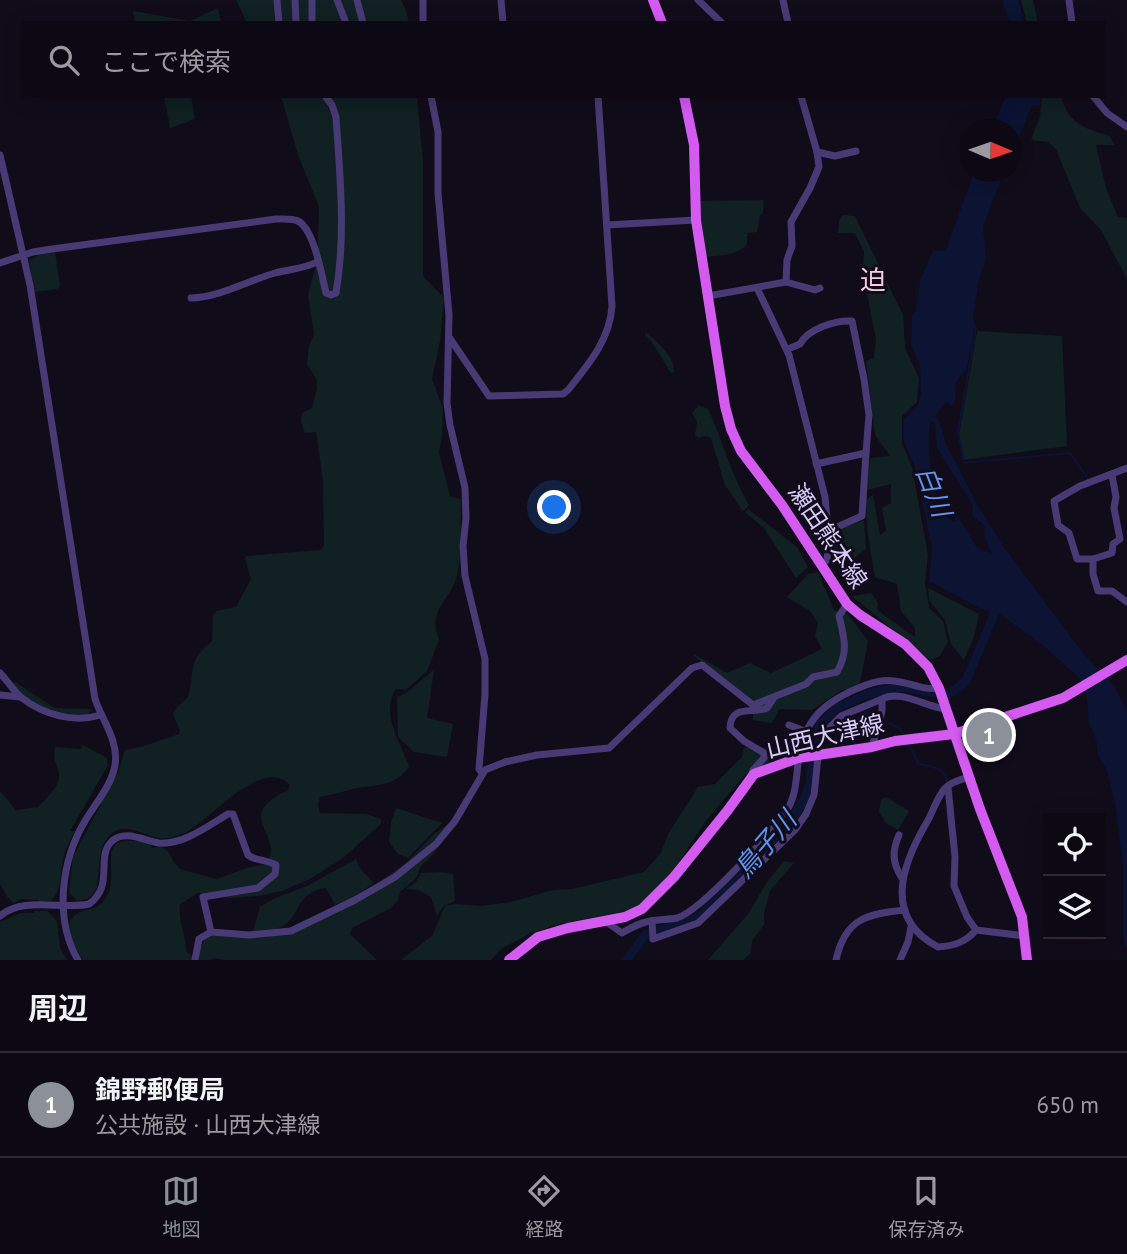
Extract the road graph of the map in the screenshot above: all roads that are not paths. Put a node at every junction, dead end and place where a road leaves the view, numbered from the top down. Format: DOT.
graph roads {
  1 [pos="277,0"];
  2 [pos="295,0"];
  3 [pos="312,0"];
  4 [pos="337,0"];
  5 [pos="357,0"];
  6 [pos="423,0"];
  7 [pos="501,0"];
  8 [pos="653,0"];
  9 [pos="698,0"];
  10 [pos="783,0"];
  11 [pos="1069,0"];
  12 [pos="279,21"];
  13 [pos="296,21"];
  14 [pos="312,21"];
  15 [pos="345,21"];
  16 [pos="362,21"];
  17 [pos="423,21"];
  18 [pos="503,21"];
  19 [pos="661,21"];
  20 [pos="720,21"];
  21 [pos="788,21"];
  22 [pos="1072,21"];
  23 [pos="327,98"];
  24 [pos="431,98"];
  25 [pos="598,98"];
  26 [pos="684,98"];
  27 [pos="802,98"];
  28 [pos="1095,98"];
  29 [pos="1127,127"];
  30 [pos="856,151"];
  31 [pos="817,152"];
  32 [pos="0,155"];
  33 [pos="696,220"];
  34 [pos="607,225"];
  35 [pos="23,255"];
  36 [pos="317,262"];
  37 [pos="0,263"];
  38 [pos="786,282"];
  39 [pos="757,288"];
  40 [pos="820,288"];
  41 [pos="708,296"];
  42 [pos="191,298"];
  43 [pos="448,337"];
  44 [pos="788,349"];
  45 [pos="866,453"];
  46 [pos="816,464"];
  47 [pos="1127,468"];
  48 [pos="1112,475"];
  49 [pos="828,531"];
  50 [pos="1093,559"];
  51 [pos="821,565"];
  52 [pos="1127,602"];
  53 [pos="847,604"];
  54 [pos="1127,660"];
  55 [pos="0,673"];
  56 [pos="939,688"];
  57 [pos="0,695"];
  58 [pos="20,697"];
  59 [pos="773,699"];
  60 [pos="882,699"];
  61 [pos="945,709"];
  62 [pos="101,715"];
  63 [pos="789,725"];
  64 [pos="954,734"];
  65 [pos="872,747"];
  66 [pos="817,755"];
  67 [pos="796,759"];
  68 [pos="482,773"];
  69 [pos="969,777"];
  70 [pos="751,778"];
  71 [pos="947,785"];
  72 [pos="899,835"];
  73 [pos="902,878"];
  74 [pos="64,906"];
  75 [pos="905,909"];
  76 [pos="0,916"];
  77 [pos="605,921"];
  78 [pos="652,922"];
  79 [pos="911,927"];
  80 [pos="976,930"];
  81 [pos="211,932"];
  82 [pos="1025,936"];
  83 [pos="78,960"];
  84 [pos="195,960"];
  85 [pos="509,960"];
  86 [pos="836,960"];
  87 [pos="900,960"];
  88 [pos="1027,960"];
  1 -- 12 [label="street"];
  2 -- 13 [label="street"];
  3 -- 14 [label="street"];
  4 -- 15 [label="street"];
  5 -- 16 [label="street"];
  6 -- 17 [label="street"];
  7 -- 18 [label="street"];
  8 -- 19 [label="main road"];
  9 -- 20 [label="street"];
  10 -- 21 [label="street"];
  11 -- 22 [label="street"];
  23 -- 36 [label="street"];
  24 -- 43 [label="street"];
  25 -- 34 [label="street"];
  26 -- 33 [label="main road, 瀬田熊本線"];
  27 -- 31 [label="street"];
  28 -- 29 [label="street"];
  30 -- 31 [label="street"];
  31 -- 38 [label="street"];
  32 -- 35 [label="street"];
  33 -- 34 [label="street"];
  33 -- 41 [label="main road, 瀬田熊本線"];
  34 -- 43 [label="street"];
  35 -- 36 [label="street"];
  35 -- 37 [label="street"];
  35 -- 62 [label="street"];
  36 -- 42 [label="street"];
  38 -- 39 [label="street"];
  38 -- 40 [label="street"];
  39 -- 41 [label="street"];
  39 -- 44 [label="street"];
  41 -- 51 [label="main road, 瀬田熊本線"];
  43 -- 68 [label="street"];
  44 -- 45 [label="street"];
  44 -- 46 [label="street"];
  45 -- 46 [label="street"];
  45 -- 49 [label="street"];
  46 -- 49 [label="street"];
  47 -- 48 [label="street"];
  48 -- 50 [label="street"];
  48 -- 50 [label="street"];
  49 -- 51 [label="street"];
  50 -- 52 [label="street"];
  51 -- 53 [label="main road, 瀬田熊本線"];
  53 -- 56 [label="main road, 瀬田熊本線"];
  53 -- 59 [label="street"];
  54 -- 64 [label="main road, 山西大津線"];
  55 -- 58 [label="street"];
  56 -- 61 [label="main road, 瀬田熊本線"];
  56 -- 67 [label="street"];
  57 -- 58 [label="street"];
  58 -- 62 [label="street"];
  59 -- 68 [label="street"];
  59 -- 70 [label="street"];
  60 -- 61 [label="street"];
  60 -- 65 [label="street"];
  60 -- 66 [label="street"];
  61 -- 64 [label="main road, 瀬田熊本線"];
  62 -- 74 [label="street"];
  63 -- 67 [label="street"];
  64 -- 65 [label="main road, 山西大津線"];
  64 -- 69 [label="main road, 瀬田熊本線"];
  65 -- 66 [label="main road, 山西大津線"];
  66 -- 67 [label="main road, 山西大津線"];
  66 -- 78 [label="street"];
  67 -- 70 [label="main road, 山西大津線"];
  67 -- 78 [label="street"];
  68 -- 81 [label="street"];
  69 -- 71 [label="street"];
  69 -- 82 [label="main road, 瀬田熊本線"];
  70 -- 77 [label="main road, 山西大津線"];
  71 -- 73 [label="street"];
  71 -- 80 [label="street"];
  72 -- 73 [label="street"];
  73 -- 75 [label="street"];
  74 -- 76 [label="street"];
  74 -- 81 [label="street"];
  74 -- 83 [label="street"];
  75 -- 79 [label="street"];
  75 -- 86 [label="street"];
  77 -- 78 [label="street"];
  77 -- 85 [label="main road, 山西大津線"];
  79 -- 80 [label="street"];
  79 -- 87 [label="street"];
  80 -- 82 [label="street"];
  81 -- 84 [label="street"];
  82 -- 88 [label="main road, 瀬田熊本線"];
}
